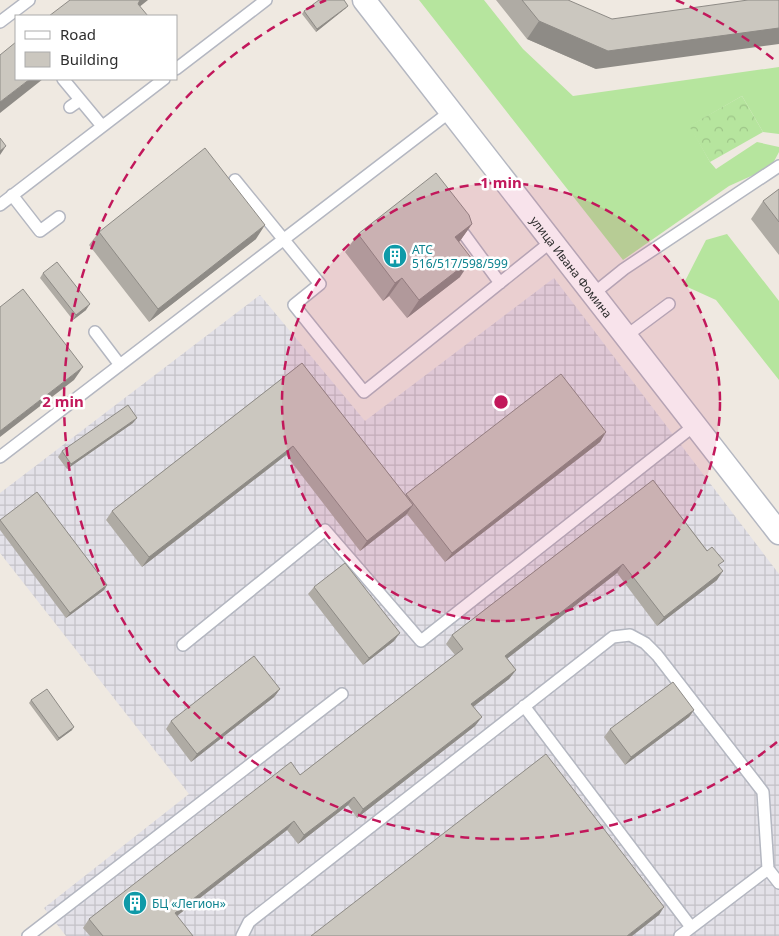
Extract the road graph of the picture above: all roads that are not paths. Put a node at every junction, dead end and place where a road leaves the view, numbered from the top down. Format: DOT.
graph roads {
  1 [pos="29,0"];
  2 [pos="364,0"];
  3 [pos="259,2"];
  4 [pos="16,15"];
  5 [pos="14,17"];
  6 [pos="0,22"];
  7 [pos="178,67"];
  8 [pos="64,80"];
  9 [pos="163,80"];
  10 [pos="80,100"];
  11 [pos="70,107"];
  12 [pos="451,112"];
  13 [pos="102,126"];
  14 [pos="779,166"];
  15 [pos="235,180"];
  16 [pos="12,195"];
  17 [pos="0,205"];
  18 [pos="59,216"];
  19 [pos="464,234"];
  20 [pos="284,239"];
  21 [pos="552,241"];
  22 [pos="500,283"];
  23 [pos="592,294"];
  24 [pos="669,304"];
  25 [pos="95,332"];
  26 [pos="626,336"];
  27 [pos="120,365"];
  28 [pos="695,424"];
  29 [pos="0,457"];
  30 [pos="779,533"];
  31 [pos="182,645"];
  32 [pos="342,694"];
  33 [pos="524,706"];
  34 [pos="768,869"];
  35 [pos="779,883"];
  36 [pos="691,927"];
  37 [pos="28,936"];
  38 [pos="242,936"];
  39 [pos="680,936"];
  1 -- 4 [label="lane"];
  2 -- 12 [label="street, улица Ивана Фомина"];
  3 -- 7 [label="lane"];
  5 -- 6 [label="lane"];
  8 -- 10 [label="lane"];
  9 -- 13 [label="lane"];
  10 -- 11 [label="lane"];
  10 -- 13 [label="lane"];
  12 -- 20 [label="lane"];
  12 -- 21 [label="street, улица Ивана Фомина"];
  13 -- 16 [label="lane"];
  14 -- 23 [label="lane"];
  15 -- 20 [label="lane"];
  16 -- 17 [label="lane"];
  16 -- 18 [label="lane"];
  19 -- 22 [label="lane"];
  20 -- 22 [label="lane"];
  20 -- 27 [label="lane"];
  21 -- 22 [label="lane"];
  21 -- 23 [label="street, улица Ивана Фомина"];
  23 -- 26 [label="street, улица Ивана Фомина"];
  24 -- 26 [label="lane"];
  25 -- 27 [label="lane"];
  26 -- 28 [label="street, улица Ивана Фомина"];
  27 -- 29 [label="lane"];
  28 -- 30 [label="street, улица Ивана Фомина"];
  28 -- 31 [label="lane"];
  32 -- 37 [label="lane"];
  33 -- 34 [label="lane"];
  33 -- 36 [label="lane"];
  33 -- 38 [label="lane"];
  34 -- 35 [label="lane"];
  34 -- 36 [label="lane"];
  36 -- 39 [label="lane"];
}
